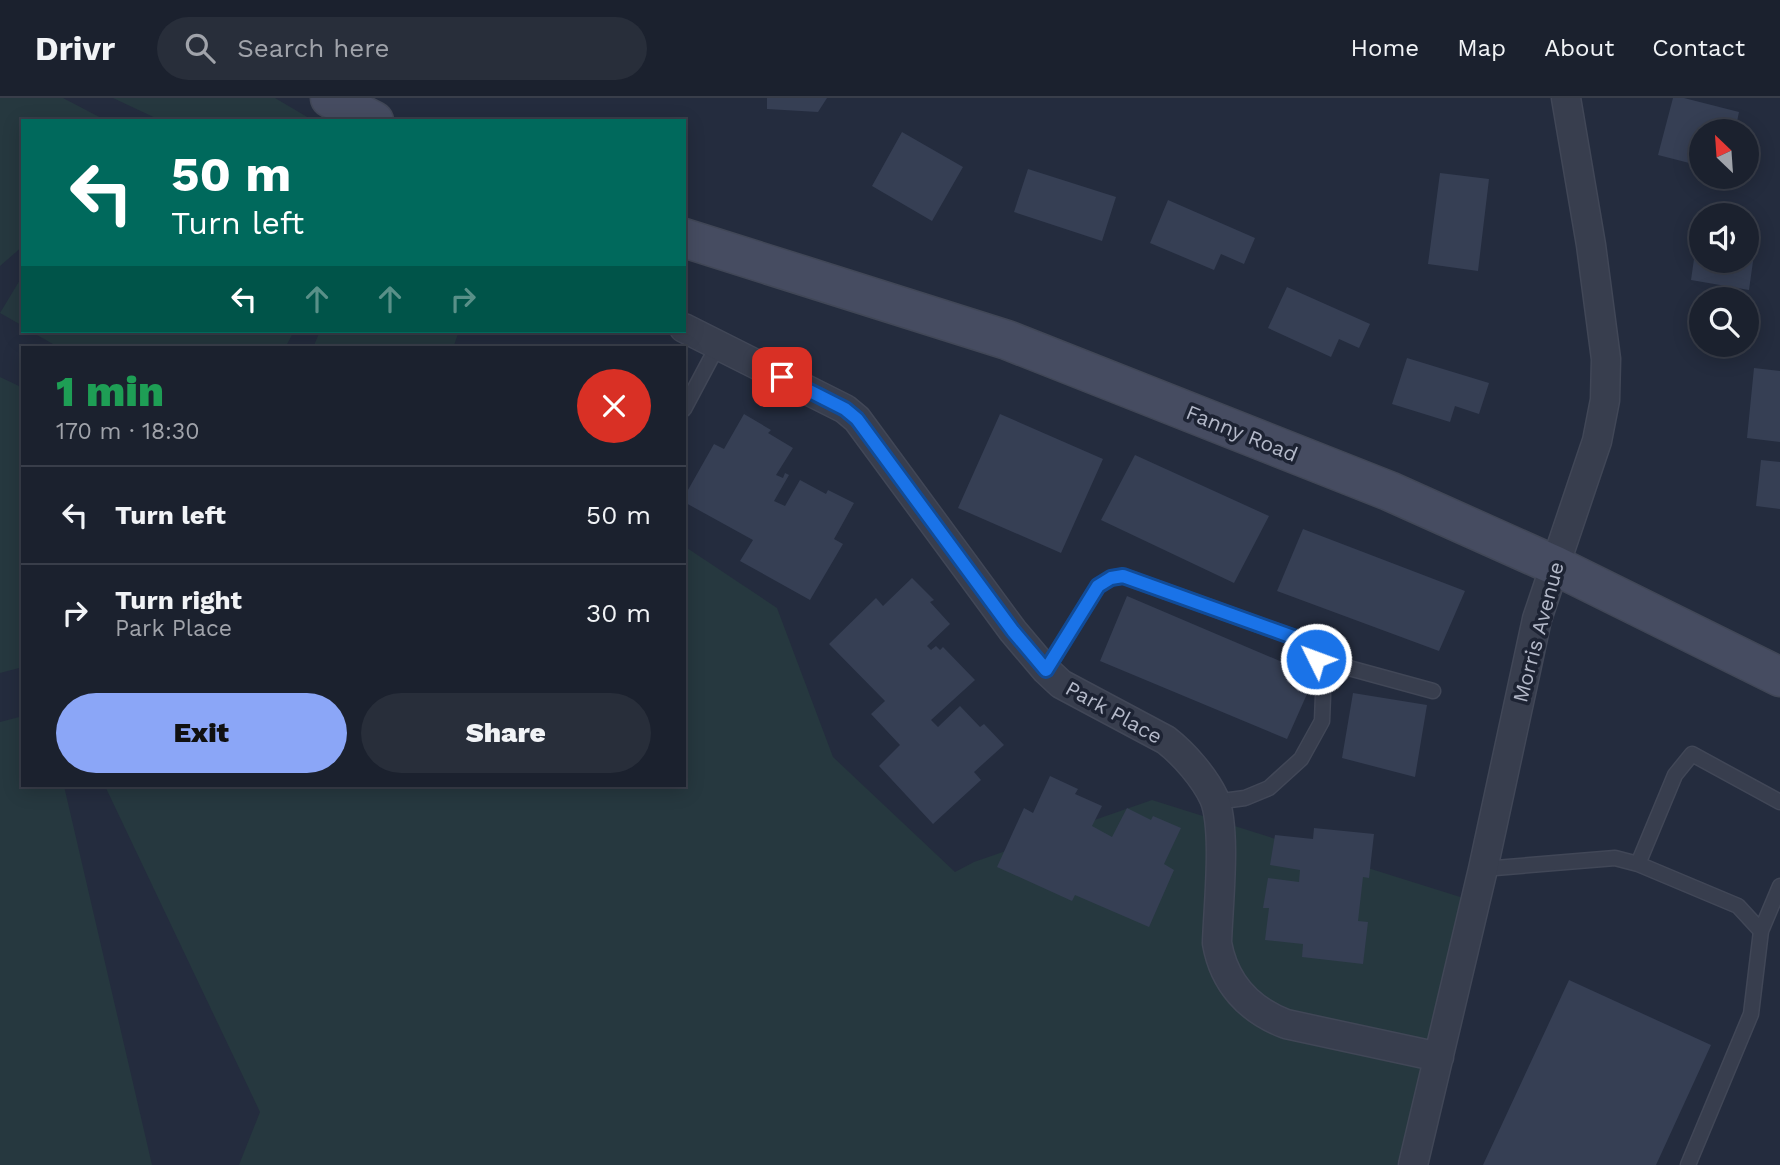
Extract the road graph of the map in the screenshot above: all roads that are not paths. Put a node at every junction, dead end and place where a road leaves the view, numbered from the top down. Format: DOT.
graph roads {
  1 [pos="330,98"];
  2 [pos="1566,98"];
  3 [pos="370,119"];
  4 [pos="686,240"];
  5 [pos="686,329"];
  6 [pos="718,345"];
  7 [pos="686,405"];
  8 [pos="1554,565"];
  9 [pos="1316,659"];
  10 [pos="1046,670"];
  11 [pos="1780,677"];
  12 [pos="1433,691"];
  13 [pos="1215,802"];
  14 [pos="1780,802"];
  15 [pos="1638,864"];
  16 [pos="1483,869"];
  17 [pos="1780,886"];
  18 [pos="1761,931"];
  19 [pos="1439,1056"];
  20 [pos="1413,1165"];
  21 [pos="1688,1165"];
  1 -- 3 [label="main road"];
  2 -- 8 [label="street, Morris Avenue"];
  4 -- 8 [label="main road, Fanny Road"];
  5 -- 6 [label="street, Park Place"];
  6 -- 7 [label="lane"];
  6 -- 10 [label="street, Park Place"];
  8 -- 11 [label="main road, Fanny Road"];
  8 -- 16 [label="street, Morris Avenue"];
  9 -- 10 [label="lane"];
  9 -- 12 [label="lane"];
  9 -- 13 [label="lane"];
  10 -- 13 [label="street, Park Place"];
  13 -- 19 [label="street, Park Place"];
  14 -- 15 [label="lane"];
  15 -- 16 [label="lane"];
  15 -- 18 [label="lane"];
  16 -- 19 [label="street, Morris Avenue"];
  17 -- 18 [label="lane"];
  18 -- 21 [label="lane"];
  19 -- 20 [label="street, Morris Avenue"];
}
